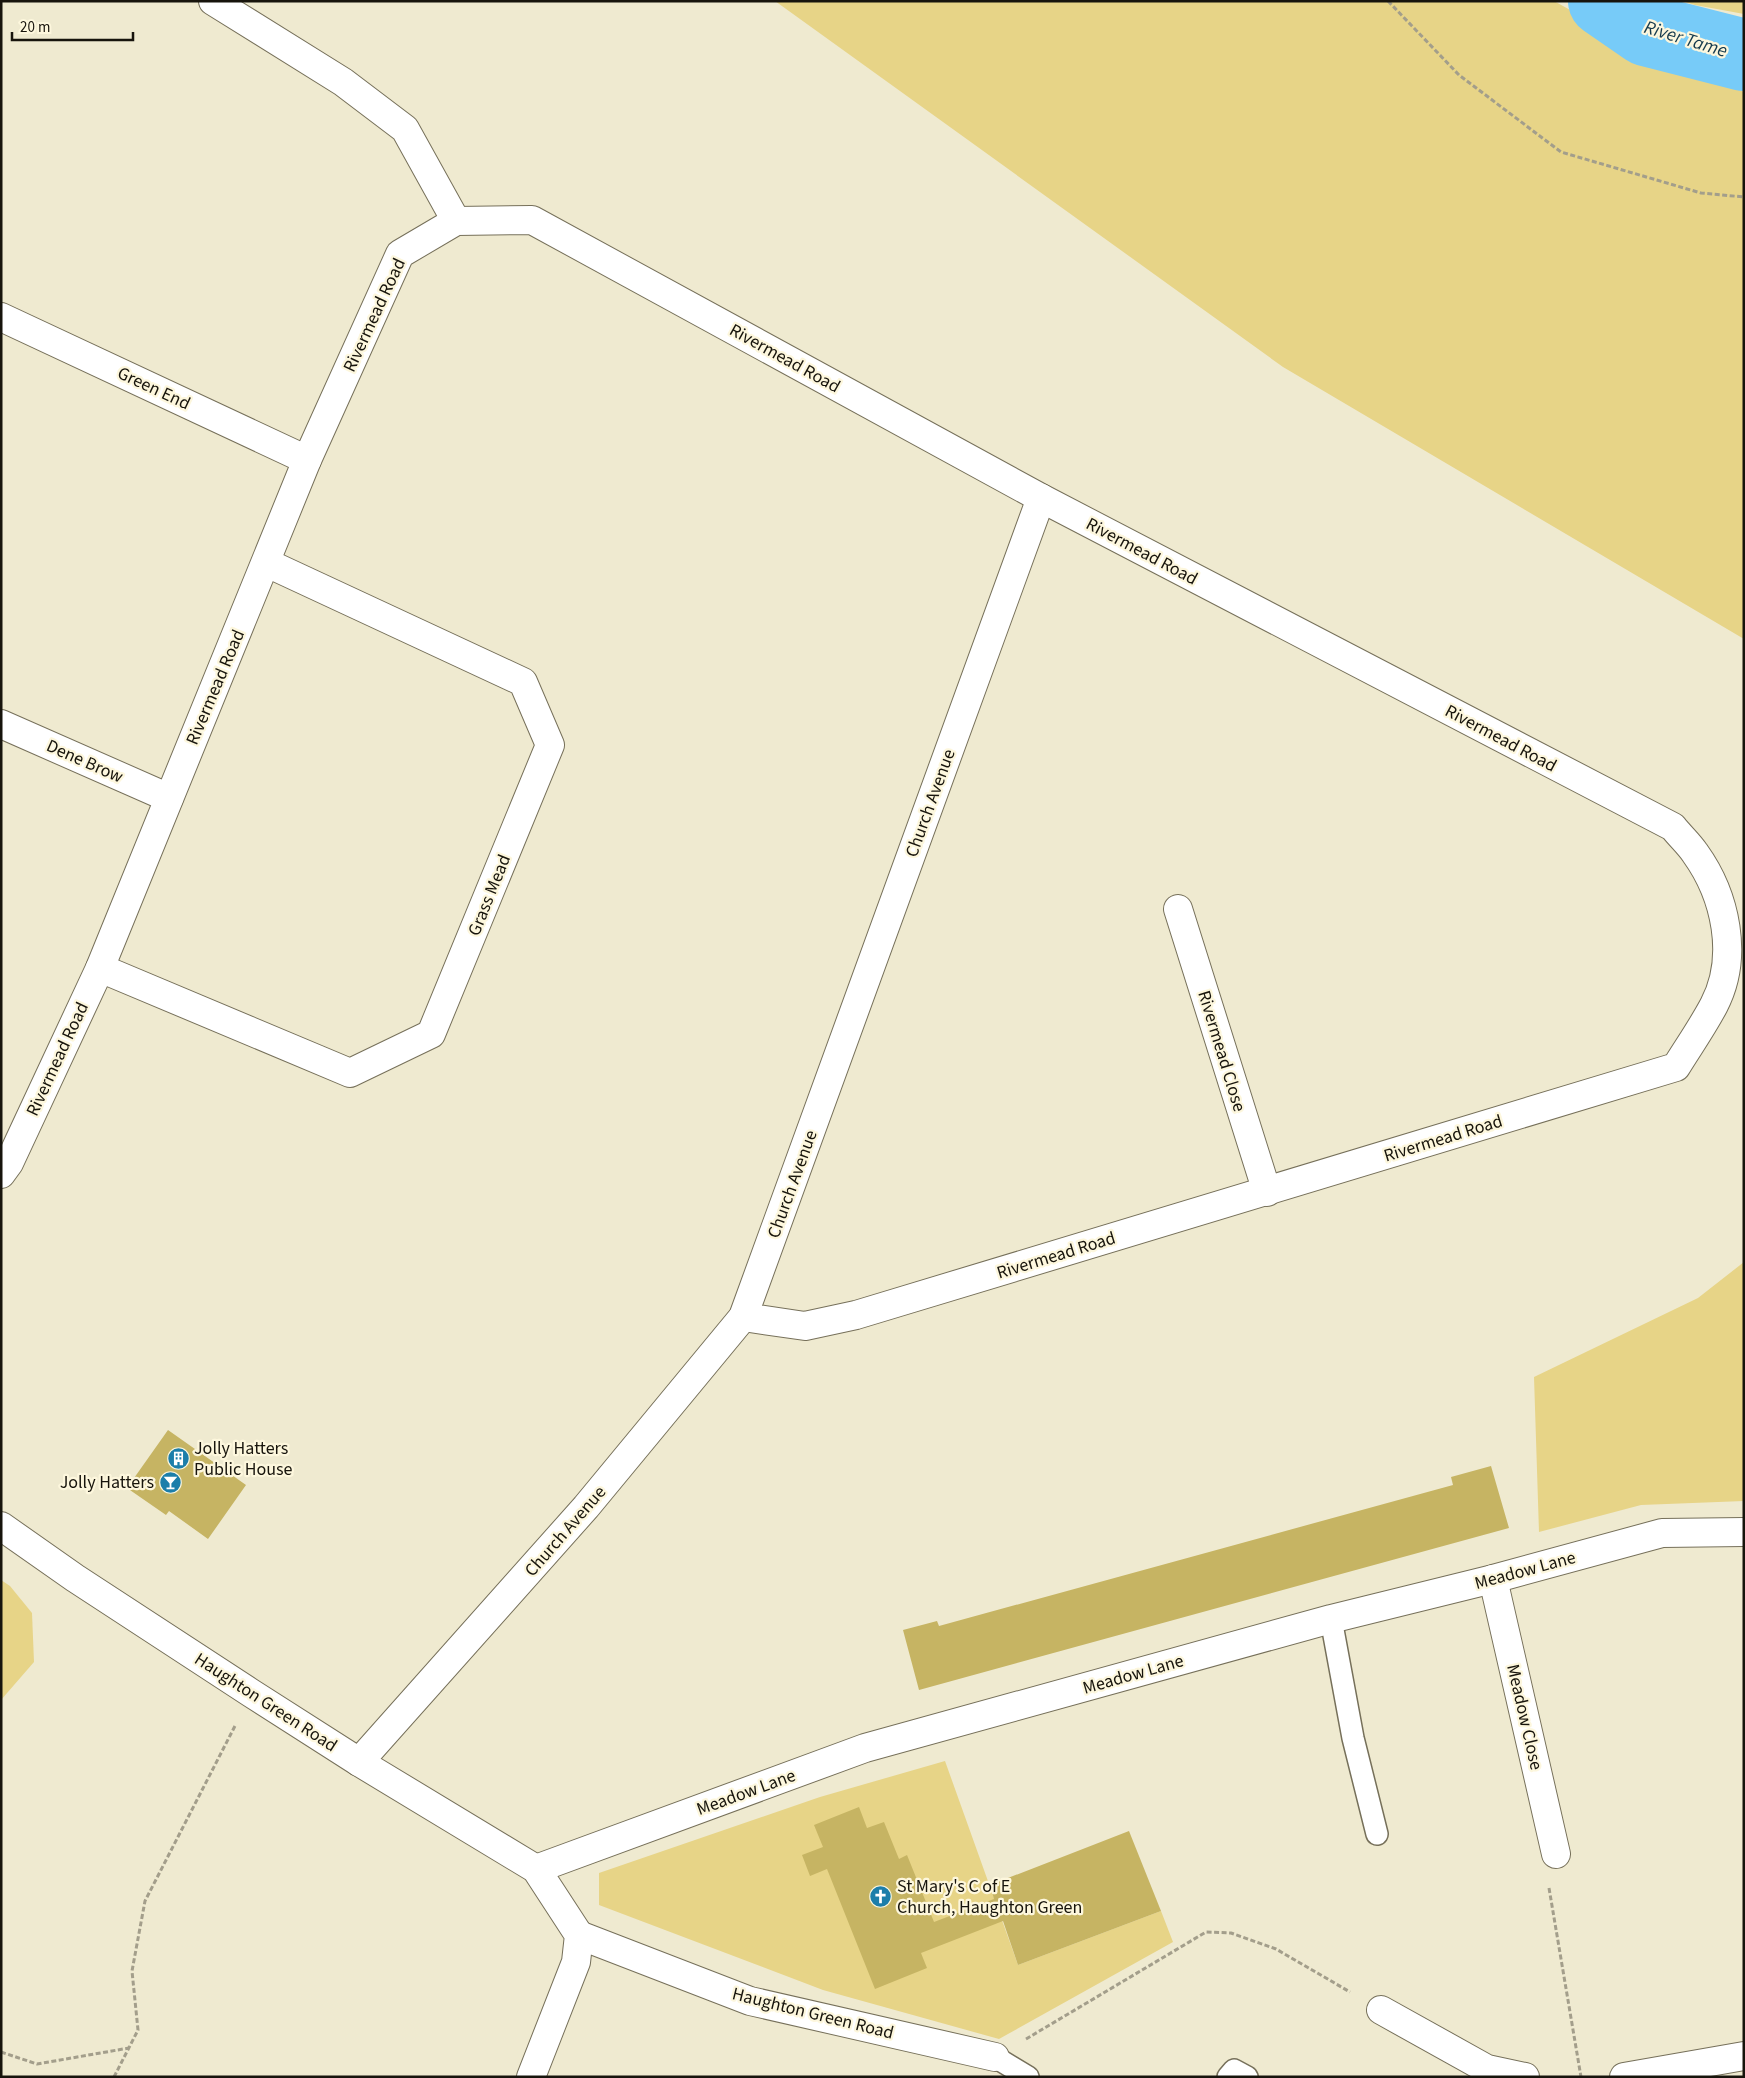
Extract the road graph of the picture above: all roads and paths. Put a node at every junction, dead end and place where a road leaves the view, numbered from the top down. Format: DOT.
graph roads {
  1 [pos="213,1"];
  2 [pos="1388,1"];
  3 [pos="1744,197"];
  4 [pos="456,221"];
  5 [pos="1,317"];
  6 [pos="307,460"];
  7 [pos="1040,498"];
  8 [pos="267,563"];
  9 [pos="1,724"];
  10 [pos="169,798"];
  11 [pos="1178,909"];
  12 [pos="100,968"];
  13 [pos="1,1174"];
  14 [pos="1267,1192"];
  15 [pos="744,1317"];
  16 [pos="1,1526"];
  17 [pos="1744,1532"];
  18 [pos="1493,1579"];
  19 [pos="1331,1618"];
  20 [pos="251,1693"];
  21 [pos="359,1762"];
  22 [pos="1377,1834"];
  23 [pos="1556,1854"];
  24 [pos="536,1869"];
  25 [pos="579,1935"];
  26 [pos="1381,2010"];
  27 [pos="129,2048"];
  28 [pos="1,2052"];
  29 [pos="1744,2056"];
  30 [pos="995,2057"];
  31 [pos="114,2077"];
  32 [pos="531,2077"];
  33 [pos="1028,2077"];
  34 [pos="1228,2077"];
  35 [pos="1247,2077"];
  36 [pos="1525,2077"];
  37 [pos="1581,2077"];
  38 [pos="1624,2077"];
  1 -- 4 [label="street"];
  2 -- 3 [label="path"];
  4 -- 6 [label="street, Rivermead Road"];
  4 -- 7 [label="street, Rivermead Road"];
  5 -- 6 [label="street, Green End"];
  6 -- 8 [label="street, Rivermead Road"];
  7 -- 14 [label="street, Rivermead Road"];
  7 -- 15 [label="street, Church Avenue"];
  8 -- 10 [label="street, Rivermead Road"];
  8 -- 12 [label="street, Grass Mead"];
  9 -- 10 [label="street, Dene Brow"];
  10 -- 12 [label="street, Rivermead Road"];
  11 -- 14 [label="street, Rivermead Close"];
  12 -- 13 [label="street, Rivermead Road"];
  14 -- 15 [label="street, Rivermead Road"];
  15 -- 21 [label="street, Church Avenue"];
  16 -- 20 [label="street, Haughton Green Road"];
  17 -- 18 [label="street, Meadow Lane"];
  18 -- 19 [label="street, Meadow Lane"];
  18 -- 23 [label="street, Meadow Close"];
  19 -- 22 [label="lane"];
  19 -- 24 [label="street, Meadow Lane"];
  20 -- 21 [label="street, Haughton Green Road"];
  20 -- 27 [label="path"];
  21 -- 24 [label="street, Haughton Green Road"];
  23 -- 37 [label="path"];
  24 -- 25 [label="street"];
  25 -- 30 [label="street, Haughton Green Road"];
  25 -- 32 [label="street"];
  26 -- 30 [label="path"];
  26 -- 36 [label="street"];
  27 -- 28 [label="path"];
  27 -- 31 [label="path"];
  29 -- 38 [label="street"];
  30 -- 33 [label="lane"];
  34 -- 35 [label="lane"];
}
